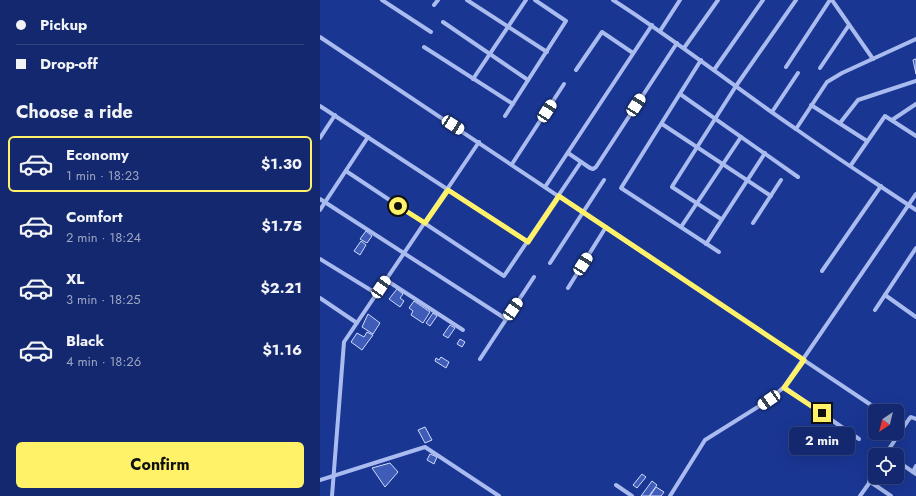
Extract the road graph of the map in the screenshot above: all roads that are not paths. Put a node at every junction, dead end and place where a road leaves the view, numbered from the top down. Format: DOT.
graph roads {
  1 [pos="382,0"];
  2 [pos="438,0"];
  3 [pos="467,0"];
  4 [pos="526,0"];
  5 [pos="535,0"];
  6 [pos="613,0"];
  7 [pos="680,0"];
  8 [pos="718,0"];
  9 [pos="763,0"];
  10 [pos="796,0"];
  11 [pos="831,0"];
  12 [pos="434,5"];
  13 [pos="443,22"];
  14 [pos="652,25"];
  15 [pos="849,25"];
  16 [pos="508,27"];
  17 [pos="660,31"];
  18 [pos="431,32"];
  19 [pos="320,37"];
  20 [pos="916,39"];
  21 [pos="677,43"];
  22 [pos="424,47"];
  23 [pos="684,48"];
  24 [pos="547,52"];
  25 [pos="633,53"];
  26 [pos="490,54"];
  27 [pos="873,59"];
  28 [pos="701,60"];
  29 [pos="786,67"];
  30 [pos="820,68"];
  31 [pos="576,70"];
  32 [pos="714,70"];
  33 [pos="798,73"];
  34 [pos="473,79"];
  35 [pos="528,80"];
  36 [pos="916,81"];
  37 [pos="564,84"];
  38 [pos="736,86"];
  39 [pos="680,94"];
  40 [pos="513,104"];
  41 [pos="916,104"];
  42 [pos="811,105"];
  43 [pos="320,106"];
  44 [pos="772,112"];
  45 [pos="335,115"];
  46 [pos="505,116"];
  47 [pos="715,118"];
  48 [pos="892,120"];
  49 [pos="840,123"];
  50 [pos="662,124"];
  51 [pos="796,129"];
  52 [pos="916,136"];
  53 [pos="368,137"];
  54 [pos="741,137"];
  55 [pos="320,138"];
  56 [pos="867,140"];
  57 [pos="479,142"];
  58 [pos="697,147"];
  59 [pos="568,153"];
  60 [pos="765,153"];
  61 [pos="581,162"];
  62 [pos="512,164"];
  63 [pos="723,164"];
  64 [pos="851,165"];
  65 [pos="346,171"];
  66 [pos="798,177"];
  67 [pos="604,180"];
  68 [pos="747,180"];
  69 [pos="781,180"];
  70 [pos="881,186"];
  71 [pos="546,187"];
  72 [pos="448,190"];
  73 [pos="916,194"];
  74 [pos="559,196"];
  75 [pos="771,196"];
  76 [pos="320,199"];
  77 [pos="325,202"];
  78 [pos="697,204"];
  79 [pos="908,205"];
  80 [pos="320,210"];
  81 [pos="916,210"];
  82 [pos="583,212"];
  83 [pos="721,219"];
  84 [pos="425,223"];
  85 [pos="753,223"];
  86 [pos="606,227"];
  87 [pos="681,227"];
  88 [pos="528,242"];
  89 [pos="706,244"];
  90 [pos="916,248"];
  91 [pos="719,252"];
  92 [pos="404,254"];
  93 [pos="320,259"];
  94 [pos="550,263"];
  95 [pos="822,271"];
  96 [pos="534,277"];
  97 [pos="386,280"];
  98 [pos="568,288"];
  99 [pos="376,294"];
  100 [pos="885,295"];
  101 [pos="320,298"];
  102 [pos="875,310"];
  103 [pos="916,317"];
  104 [pos="506,319"];
  105 [pos="357,323"];
  106 [pos="463,330"];
  107 [pos="480,359"];
  108 [pos="804,360"];
  109 [pos="784,388"];
  110 [pos="870,404"];
  111 [pos="916,419"];
  112 [pos="859,439"];
  113 [pos="890,448"];
  114 [pos="904,466"];
  115 [pos="916,466"];
  116 [pos="914,473"];
  117 [pos="334,475"];
  118 [pos="320,480"];
  119 [pos="869,484"];
  120 [pos="873,484"];
  121 [pos="616,485"];
  122 [pos="332,496"];
  123 [pos="499,496"];
  124 [pos="632,496"];
  125 [pos="670,496"];
  126 [pos="860,496"];
  127 [pos="891,496"];
  1 -- 18 [label="street"];
  2 -- 12 [label="street"];
  3 -- 16 [label="street"];
  4 -- 16 [label="street"];
  5 -- 24 [label="street"];
  6 -- 14 [label="street"];
  7 -- 17 [label="street"];
  8 -- 23 [label="street"];
  9 -- 32 [label="street"];
  10 -- 38 [label="street"];
  11 -- 15 [label="street"];
  11 -- 29 [label="street"];
  13 -- 26 [label="street"];
  14 -- 17 [label="street"];
  14 -- 25 [label="street"];
  15 -- 27 [label="street"];
  15 -- 30 [label="street"];
  16 -- 24 [label="street"];
  16 -- 26 [label="street"];
  17 -- 21 [label="street"];
  19 -- 57 [label="street"];
  20 -- 27 [label="street"];
  21 -- 23 [label="street"];
  21 -- 61 [label="street"];
  22 -- 34 [label="street"];
  23 -- 28 [label="street"];
  24 -- 35 [label="street"];
  25 -- 31 [label="street"];
  25 -- 59 [label="street"];
  26 -- 34 [label="street"];
  26 -- 35 [label="street"];
  27 -- 42 [label="street"];
  28 -- 32 [label="street"];
  28 -- 39 [label="street"];
  32 -- 38 [label="street"];
  33 -- 44 [label="street"];
  34 -- 40 [label="street"];
  35 -- 40 [label="street"];
  36 -- 49 [label="street"];
  37 -- 62 [label="street"];
  38 -- 44 [label="street"];
  38 -- 47 [label="street"];
  39 -- 47 [label="street"];
  39 -- 50 [label="street"];
  40 -- 46 [label="street"];
  41 -- 48 [label="street"];
  42 -- 49 [label="street"];
  42 -- 51 [label="street"];
  43 -- 45 [label="street"];
  44 -- 51 [label="street"];
  45 -- 53 [label="street"];
  45 -- 55 [label="street"];
  47 -- 54 [label="street"];
  47 -- 58 [label="street"];
  48 -- 52 [label="street"];
  48 -- 56 [label="street"];
  49 -- 56 [label="street"];
  50 -- 58 [label="street"];
  50 -- 87 [label="street"];
  51 -- 64 [label="street"];
  53 -- 65 [label="street"];
  53 -- 72 [label="street"];
  54 -- 60 [label="street"];
  54 -- 63 [label="street"];
  56 -- 64 [label="street"];
  57 -- 62 [label="street"];
  57 -- 72 [label="street"];
  58 -- 63 [label="street"];
  58 -- 78 [label="street"];
  59 -- 61 [label="street"];
  59 -- 71 [label="street"];
  60 -- 66 [label="street"];
  60 -- 68 [label="street"];
  61 -- 74 [label="street"];
  62 -- 71 [label="street"];
  63 -- 68 [label="street"];
  63 -- 78 [label="street"];
  64 -- 70 [label="street"];
  65 -- 77 [label="street"];
  65 -- 84 [label="street"];
  67 -- 82 [label="street"];
  68 -- 75 [label="street"];
  68 -- 83 [label="street"];
  69 -- 75 [label="street"];
  70 -- 79 [label="street"];
  70 -- 95 [label="street"];
  71 -- 74 [label="street"];
  72 -- 84 [label="street"];
  72 -- 88 [label="street"];
  73 -- 79 [label="street"];
  74 -- 82 [label="street"];
  74 -- 88 [label="street"];
  75 -- 85 [label="street"];
  76 -- 77 [label="street"];
  77 -- 80 [label="street"];
  77 -- 92 [label="street"];
  78 -- 83 [label="street"];
  78 -- 87 [label="street"];
  79 -- 81 [label="street"];
  79 -- 108 [label="street"];
  82 -- 86 [label="street"];
  82 -- 94 [label="street"];
  83 -- 89 [label="street"];
  84 -- 88 [label="street"];
  84 -- 92 [label="street"];
  86 -- 98 [label="street"];
  86 -- 108 [label="street"];
  87 -- 89 [label="street"];
  89 -- 91 [label="street"];
  90 -- 100 [label="street"];
  92 -- 97 [label="street"];
  92 -- 104 [label="street"];
  93 -- 99 [label="street"];
  96 -- 104 [label="street"];
  97 -- 99 [label="street"];
  97 -- 106 [label="street"];
  99 -- 105 [label="street"];
  100 -- 102 [label="street"];
  100 -- 103 [label="street"];
  101 -- 105 [label="street"];
  104 -- 107 [label="street"];
  105 -- 117 [label="street"];
  108 -- 109 [label="street"];
  108 -- 110 [label="street"];
  109 -- 112 [label="street"];
  109 -- 125 [label="street"];
  111 -- 113 [label="street"];
  114 -- 116 [label="street"];
  115 -- 116 [label="street"];
  117 -- 118 [label="street"];
  117 -- 122 [label="street"];
  117 -- 123 [label="street"];
  119 -- 126 [label="street"];
  120 -- 127 [label="street"];
  121 -- 124 [label="street"];
}
